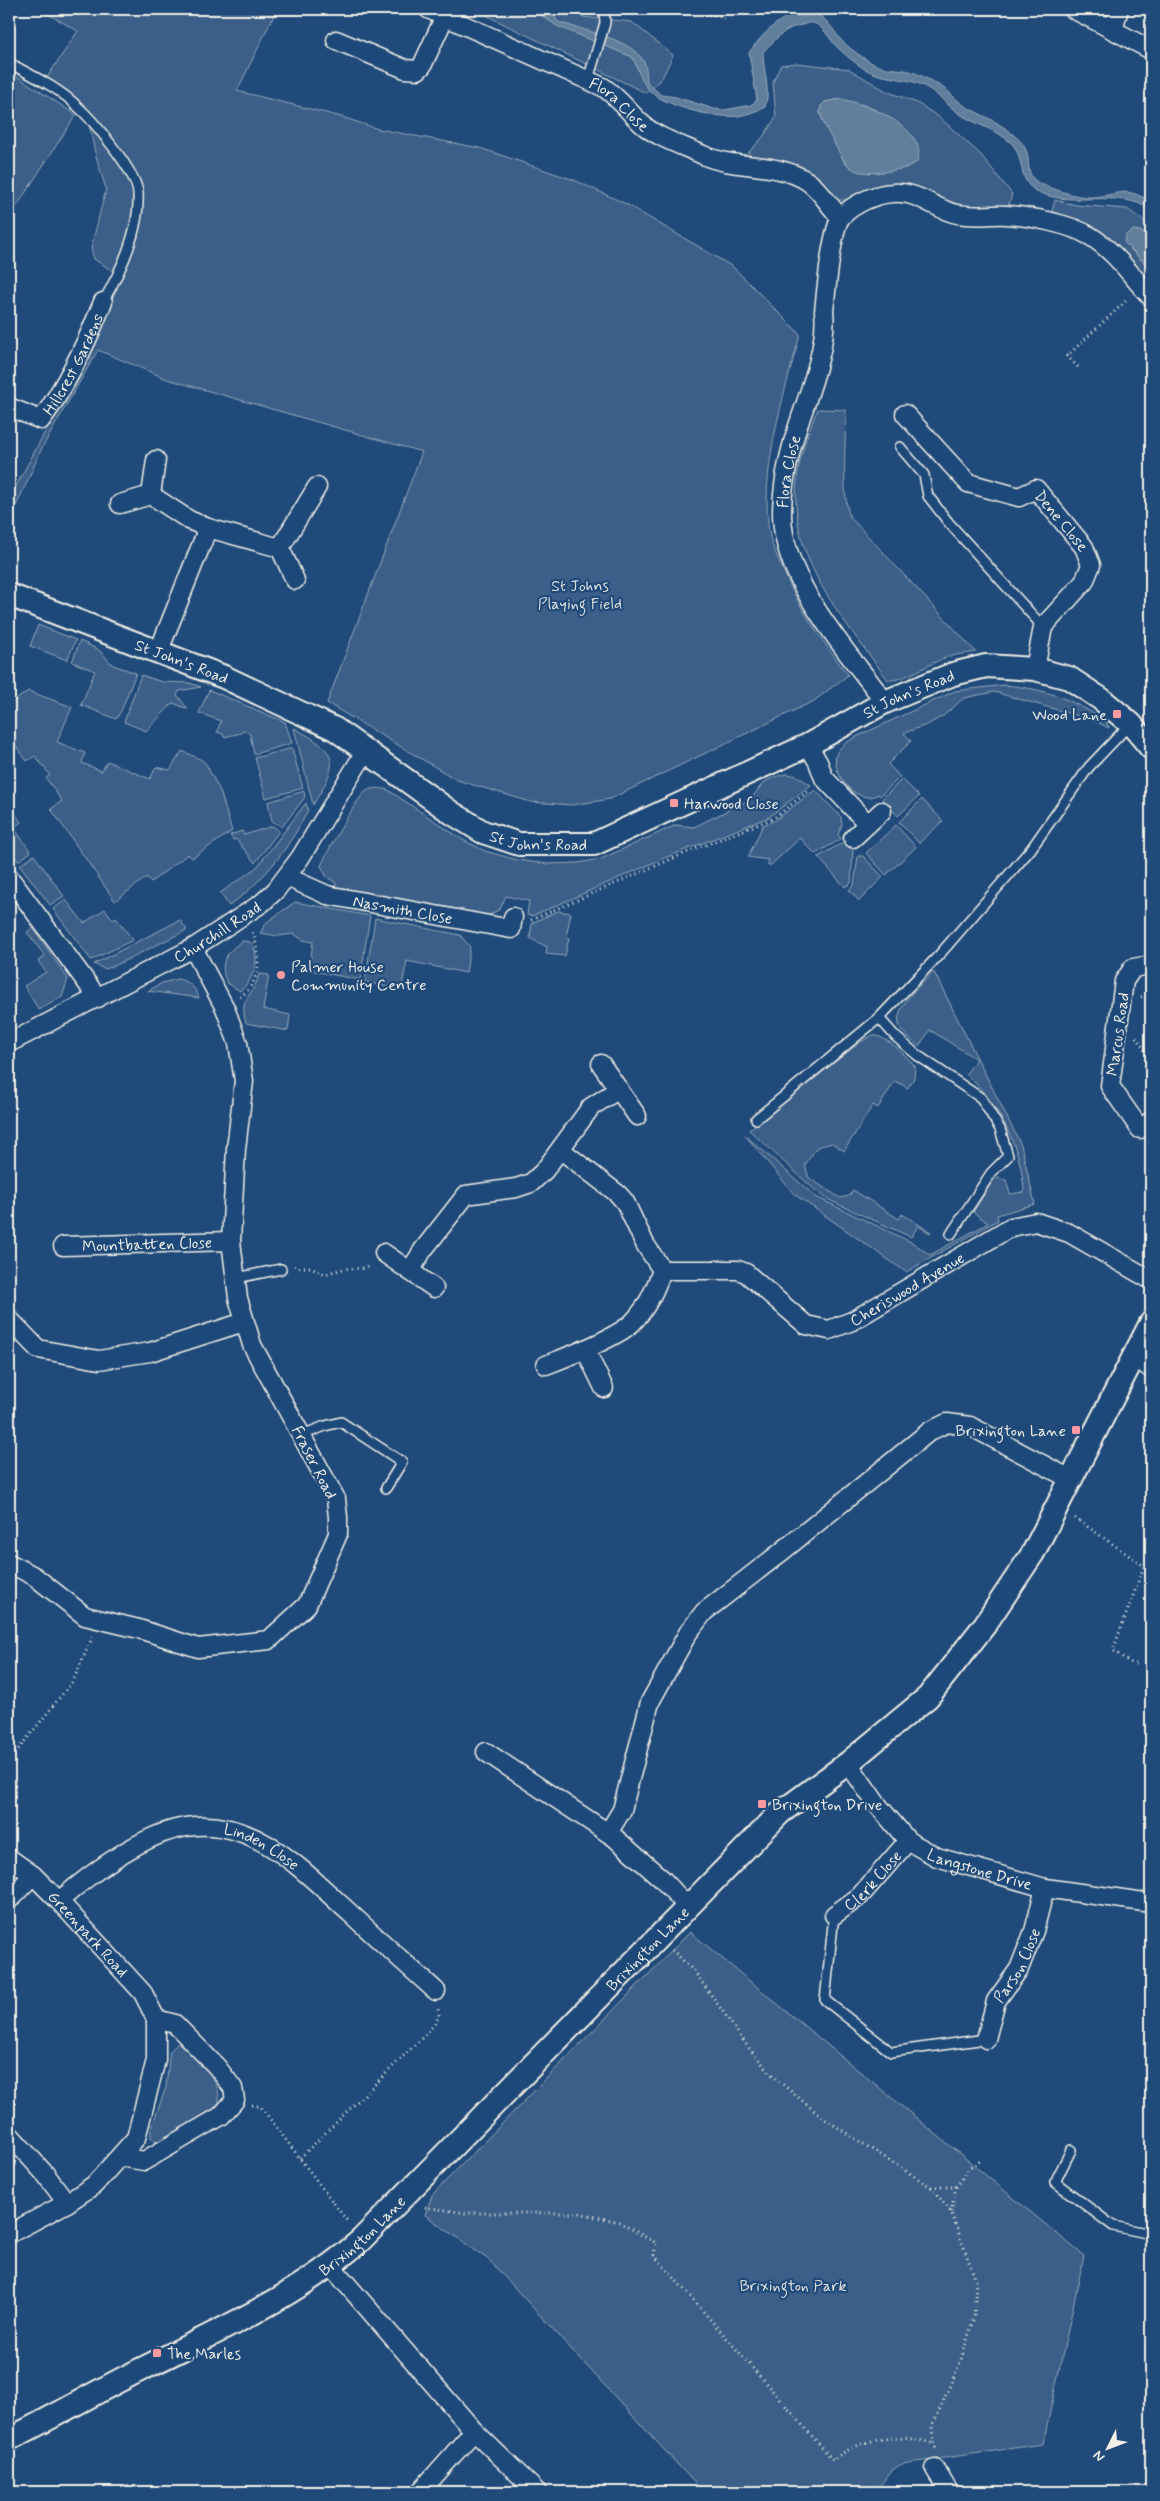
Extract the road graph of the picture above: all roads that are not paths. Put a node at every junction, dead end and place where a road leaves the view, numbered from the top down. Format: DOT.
graph roads {
  1 [pos="428,9"];
  2 [pos="604,9"];
  3 [pos="1073,9"];
  4 [pos="1119,9"];
  5 [pos="445,16"];
  6 [pos="1113,30"];
  7 [pos="336,40"];
  8 [pos="1151,50"];
  9 [pos="9,64"];
  10 [pos="588,80"];
  11 [pos="840,217"];
  12 [pos="1146,292"];
  13 [pos="103,302"];
  14 [pos="9,406"];
  15 [pos="904,414"];
  16 [pos="900,446"];
  17 [pos="156,460"];
  18 [pos="317,487"];
  19 [pos="151,495"];
  20 [pos="120,504"];
  21 [pos="208,528"];
  22 [pos="280,548"];
  23 [pos="295,580"];
  24 [pos="9,595"];
  25 [pos="1043,627"];
  26 [pos="158,653"];
  27 [pos="1035,669"];
  28 [pos="885,702"];
  29 [pos="1131,724"];
  30 [pos="808,745"];
  31 [pos="1151,748"];
  32 [pos="366,752"];
  33 [pos="882,811"];
  34 [pos="868,824"];
  35 [pos="853,838"];
  36 [pos="287,877"];
  37 [pos="10,882"];
  38 [pos="513,917"];
  39 [pos="193,948"];
  40 [pos="1151,965"];
  41 [pos="98,998"];
  42 [pos="879,1018"];
  43 [pos="9,1044"];
  44 [pos="601,1064"];
  45 [pos="619,1089"];
  46 [pos="637,1116"];
  47 [pos="756,1119"];
  48 [pos="1151,1121"];
  49 [pos="561,1150"];
  50 [pos="951,1234"];
  51 [pos="231,1241"];
  52 [pos="63,1246"];
  53 [pos="384,1253"];
  54 [pos="281,1269"];
  55 [pos="662,1270"];
  56 [pos="410,1271"];
  57 [pos="236,1278"];
  58 [pos="1151,1280"];
  59 [pos="434,1288"];
  60 [pos="9,1320"];
  61 [pos="244,1322"];
  62 [pos="1151,1323"];
  63 [pos="585,1349"];
  64 [pos="1142,1363"];
  65 [pos="546,1365"];
  66 [pos="604,1388"];
  67 [pos="302,1435"];
  68 [pos="1072,1480"];
  69 [pos="386,1488"];
  70 [pos="9,1563"];
  71 [pos="486,1752"];
  72 [pos="848,1763"];
  73 [pos="608,1833"];
  74 [pos="908,1841"];
  75 [pos="9,1858"];
  76 [pos="32,1876"];
  77 [pos="1045,1888"];
  78 [pos="9,1900"];
  79 [pos="59,1900"];
  80 [pos="1151,1903"];
  81 [pos="689,1908"];
  82 [pos="834,1915"];
  83 [pos="436,1991"];
  84 [pos="156,2019"];
  85 [pos="986,2039"];
  86 [pos="9,2134"];
  87 [pos="1071,2150"];
  88 [pos="120,2157"];
  89 [pos="67,2203"];
  90 [pos="9,2234"];
  91 [pos="1151,2234"];
  92 [pos="331,2266"];
  93 [pos="474,2432"];
  94 [pos="9,2440"];
  95 [pos="935,2469"];
  96 [pos="420,2492"];
  97 [pos="537,2492"];
  98 [pos="949,2492"];
  1 -- 5 [label="street, Flora Close"];
  2 -- 10 [label="lane"];
  3 -- 6 [label="street"];
  4 -- 6 [label="street"];
  5 -- 7 [label="street"];
  5 -- 10 [label="street, Flora Close"];
  6 -- 8 [label="street"];
  9 -- 13 [label="lane"];
  10 -- 11 [label="street, Flora Close"];
  11 -- 12 [label="street"];
  11 -- 28 [label="street, Flora Close"];
  13 -- 14 [label="street, Hillcrest Gardens"];
  15 -- 25 [label="street, Dene Close"];
  16 -- 25 [label="lane"];
  17 -- 19 [label="street"];
  18 -- 22 [label="street"];
  19 -- 20 [label="street"];
  19 -- 21 [label="street"];
  21 -- 22 [label="street"];
  21 -- 26 [label="street"];
  22 -- 23 [label="street"];
  24 -- 26 [label="street, St John's Road"];
  25 -- 27 [label="street"];
  26 -- 32 [label="street, St John's Road"];
  27 -- 28 [label="street, St John's Road"];
  27 -- 29 [label="street, St John's Road"];
  28 -- 30 [label="street, St John's Road"];
  29 -- 31 [label="street, St John's Road"];
  29 -- 42 [label="lane"];
  30 -- 32 [label="street, St John's Road"];
  30 -- 34 [label="street"];
  32 -- 36 [label="street, Churchill Road"];
  33 -- 34 [label="street"];
  34 -- 35 [label="street"];
  36 -- 38 [label="street, Nasmith Close"];
  36 -- 39 [label="street, Churchill Road"];
  37 -- 41 [label="street"];
  39 -- 41 [label="street, Churchill Road"];
  39 -- 51 [label="street, Fraser Road"];
  40 -- 48 [label="street, Marcus Road"];
  41 -- 43 [label="street, Churchill Road"];
  42 -- 47 [label="lane"];
  42 -- 50 [label="lane"];
  44 -- 45 [label="street"];
  45 -- 46 [label="street"];
  45 -- 49 [label="street"];
  49 -- 55 [label="street"];
  49 -- 56 [label="street"];
  51 -- 52 [label="street, Mountbatten Close"];
  51 -- 57 [label="street, Fraser Road"];
  53 -- 56 [label="street"];
  54 -- 57 [label="lane"];
  55 -- 58 [label="street, Cheriswood Avenue"];
  55 -- 63 [label="street"];
  56 -- 59 [label="street"];
  57 -- 61 [label="street, Fraser Road"];
  60 -- 61 [label="street"];
  61 -- 67 [label="street, Fraser Road"];
  62 -- 64 [label="street, Brixington Lane"];
  63 -- 65 [label="street"];
  63 -- 66 [label="street"];
  64 -- 68 [label="street, Brixington Lane"];
  67 -- 69 [label="lane"];
  67 -- 70 [label="street, Fraser Road"];
  68 -- 72 [label="street, Brixington Lane"];
  68 -- 73 [label="street"];
  71 -- 73 [label="street"];
  72 -- 74 [label="street, Langstone Drive"];
  72 -- 81 [label="street, Brixington Lane"];
  73 -- 81 [label="street"];
  74 -- 77 [label="street, Langstone Drive"];
  74 -- 82 [label="street, Clerk Close"];
  75 -- 76 [label="street, Greenpark Road"];
  76 -- 78 [label="street"];
  76 -- 79 [label="street, Greenpark Road"];
  77 -- 80 [label="street, Langstone Drive"];
  77 -- 85 [label="street, Parson Close"];
  79 -- 83 [label="street, Linden Close"];
  79 -- 84 [label="street, Greenpark Road"];
  81 -- 92 [label="street, Brixington Lane"];
  82 -- 85 [label="lane"];
  84 -- 88 [label="street, Greenpark Road"];
  84 -- 88 [label="street"];
  86 -- 89 [label="street"];
  87 -- 91 [label="lane"];
  88 -- 89 [label="street, Greenpark Road"];
  89 -- 90 [label="street, Greenpark Road"];
  92 -- 93 [label="street"];
  92 -- 94 [label="street, Brixington Lane"];
  93 -- 96 [label="street"];
  93 -- 97 [label="street"];
  95 -- 98 [label="street"];
}
